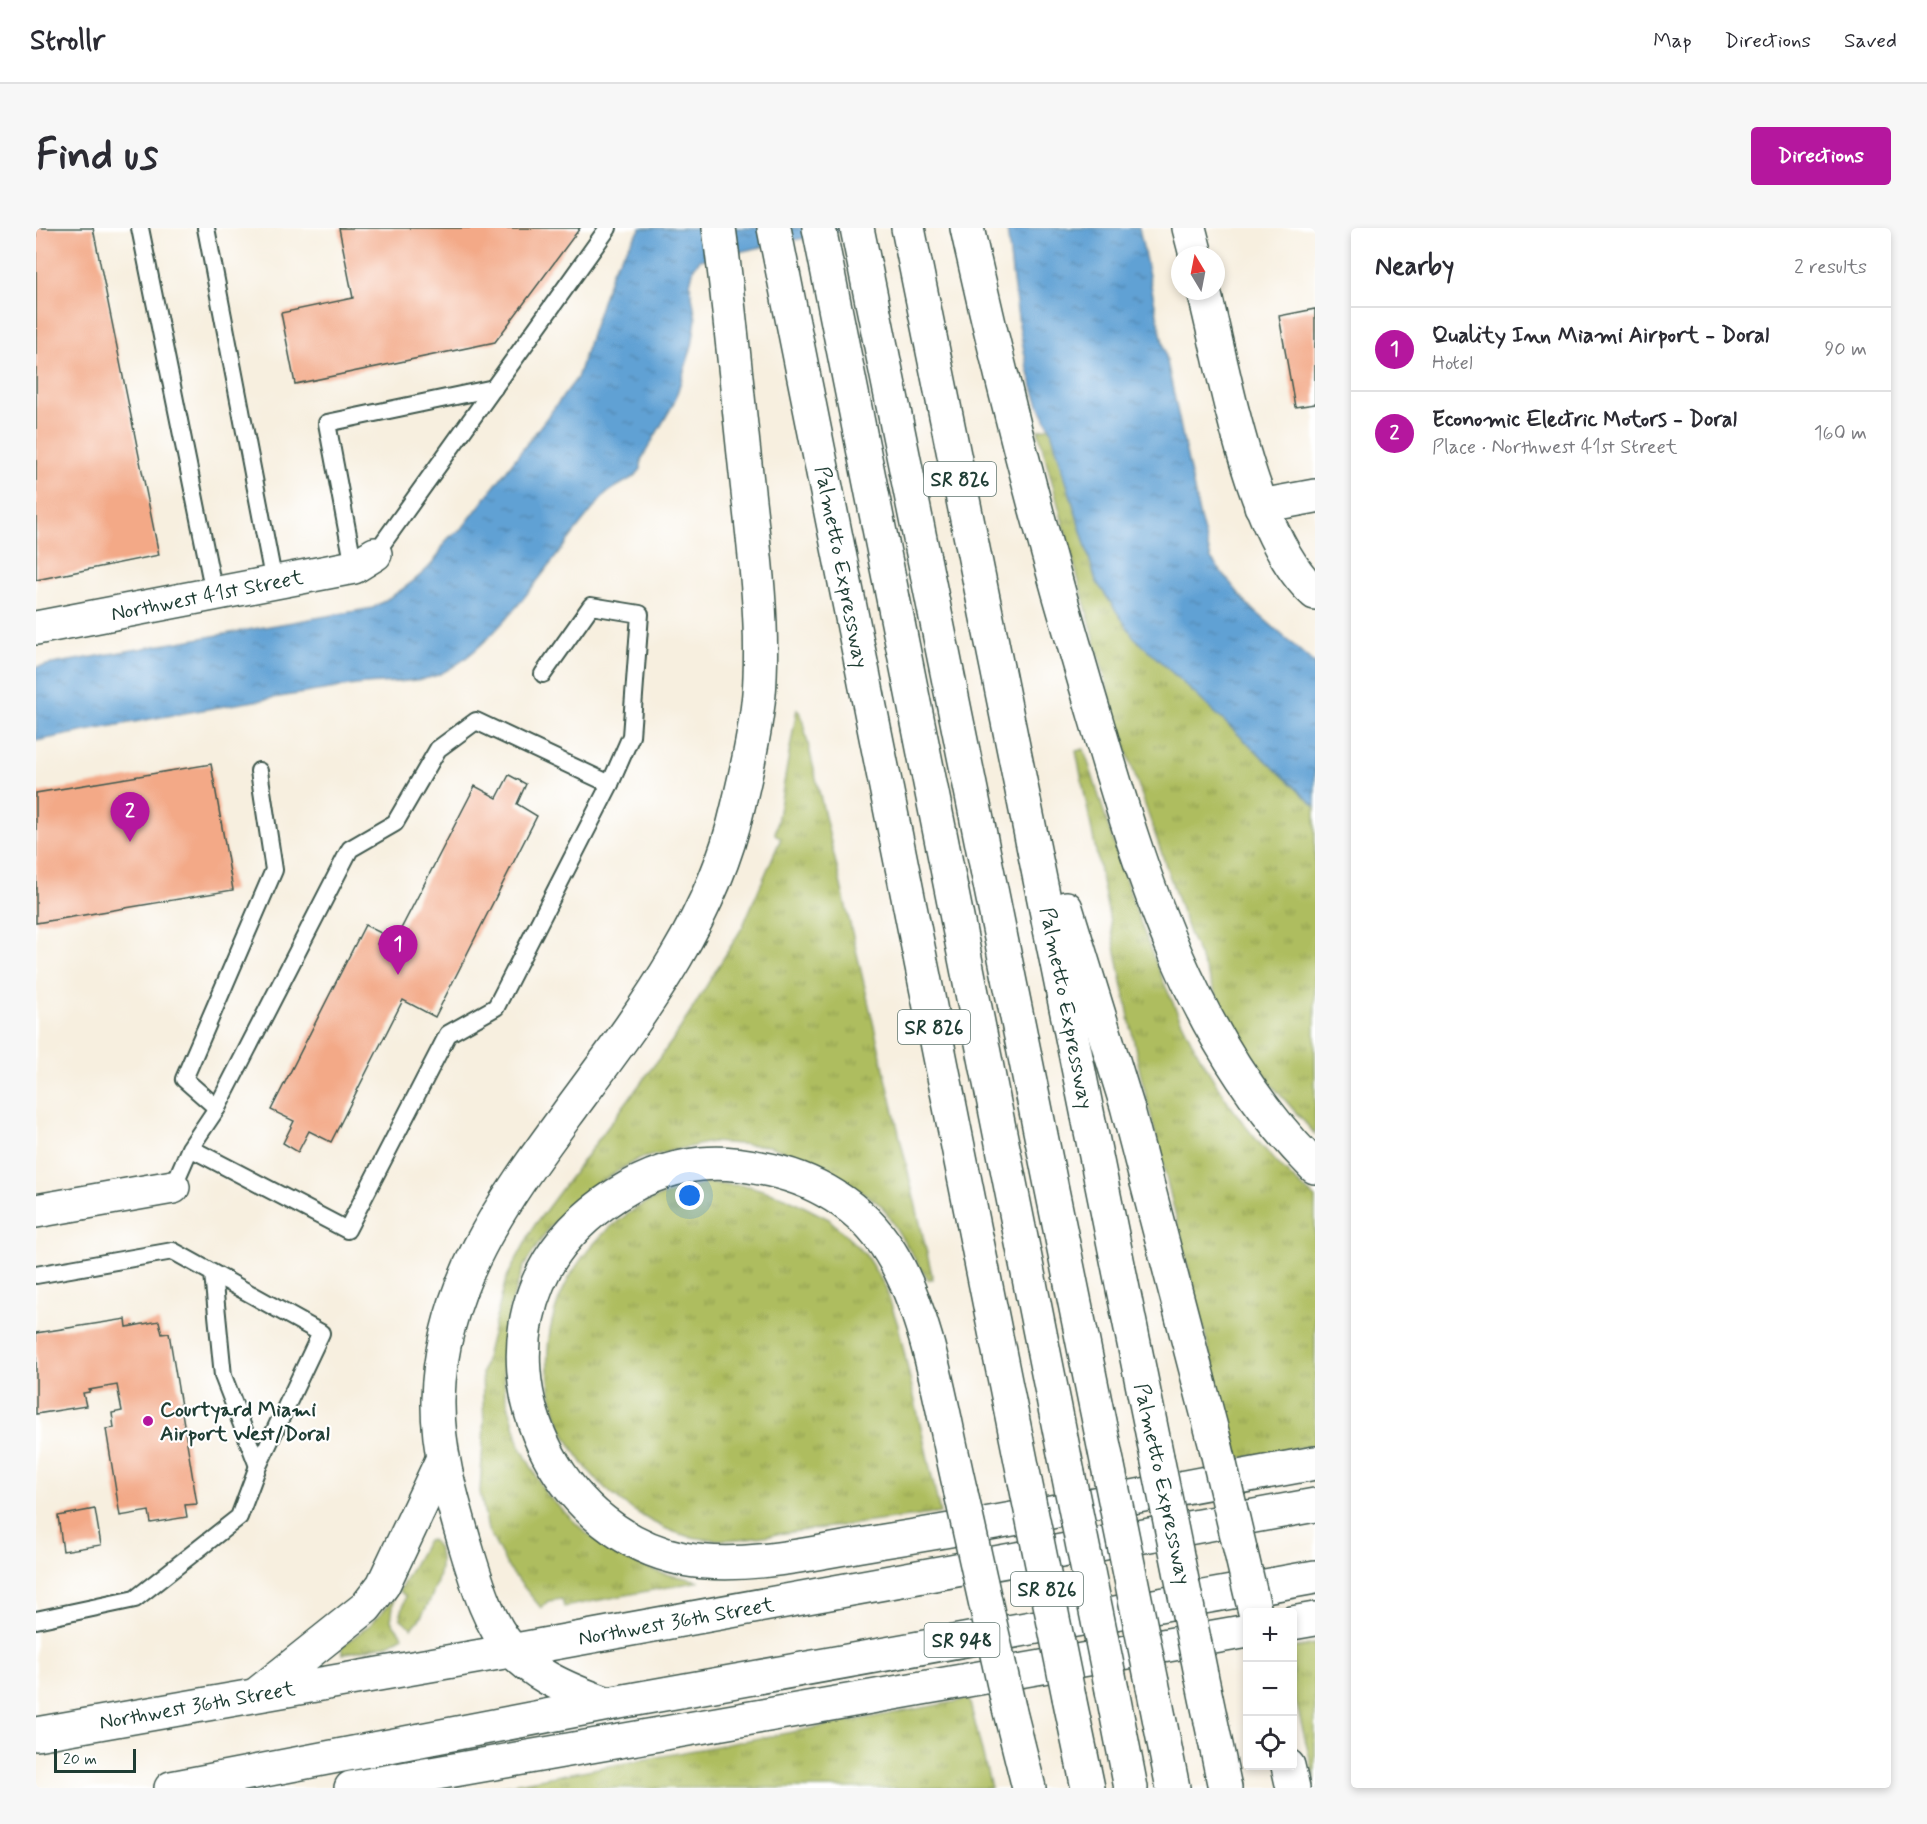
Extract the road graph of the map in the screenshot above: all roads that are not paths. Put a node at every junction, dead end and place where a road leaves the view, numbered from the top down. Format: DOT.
graph roads {
  1 [pos="140,228"];
  2 [pos="206,228"];
  3 [pos="608,228"];
  4 [pos="719,228"];
  5 [pos="774,228"];
  6 [pos="908,228"];
  7 [pos="967,228"];
  8 [pos="1189,228"];
  9 [pos="857,231"];
  10 [pos="820,235"];
  11 [pos="1194,246"];
  12 [pos="1206,300"];
  13 [pos="494,388"];
  14 [pos="1315,496"];
  15 [pos="1261,506"];
  16 [pos="364,560"];
  17 [pos="274,582"];
  18 [pos="214,592"];
  19 [pos="1315,593"];
  20 [pos="36,628"];
  21 [pos="543,674"];
  22 [pos="1011,729"];
  23 [pos="259,771"];
  24 [pos="610,784"];
  25 [pos="217,1108"];
  26 [pos="190,1148"];
  27 [pos="1315,1167"];
  28 [pos="172,1187"];
  29 [pos="36,1211"];
  30 [pos="213,1274"];
  31 [pos="36,1275"];
  32 [pos="442,1460"];
  33 [pos="1315,1463"];
  34 [pos="258,1466"];
  35 [pos="1315,1505"];
  36 [pos="1315,1577"];
  37 [pos="1254,1608"];
  38 [pos="1315,1619"];
  39 [pos="36,1620"];
  40 [pos="1297,1622"];
  41 [pos="1243,1632"];
  42 [pos="510,1651"];
  43 [pos="257,1694"];
  44 [pos="608,1704"];
  45 [pos="36,1734"];
  46 [pos="1289,1770"];
  47 [pos="171,1788"];
  48 [pos="351,1788"];
  49 [pos="1029,1788"];
  50 [pos="1088,1788"];
  51 [pos="1131,1788"];
  52 [pos="1173,1788"];
  53 [pos="1225,1788"];
  54 [pos="1293,1788"];
  1 -- 18 [label="lane"];
  2 -- 17 [label="lane"];
  3 -- 13 [label="lane"];
  4 -- 32 [label="main road"];
  5 -- 50 [label="main road, Palmetto Expressway / SR 826, bridge"];
  6 -- 22 [label="main road, Palmetto Expressway / SR 826"];
  7 -- 27 [label="main road"];
  8 -- 11 [label="main road"];
  9 -- 52 [label="main road, bridge"];
  10 -- 51 [label="main road, bridge"];
  12 -- 15 [label="main road"];
  13 -- 16 [label="lane"];
  13 -- 16 [label="lane"];
  14 -- 15 [label="main road"];
  15 -- 19 [label="main road"];
  16 -- 17 [label="main road, Northwest 41st Street"];
  17 -- 18 [label="main road, Northwest 41st Street"];
  18 -- 20 [label="main road, Northwest 41st Street"];
  21 -- 24 [label="lane"];
  22 -- 37 [label="main road, bridge"];
  22 -- 53 [label="main road, Palmetto Expressway / SR 826, bridge"];
  23 -- 25 [label="lane"];
  24 -- 25 [label="lane"];
  24 -- 26 [label="lane"];
  25 -- 26 [label="lane"];
  26 -- 28 [label="lane"];
  28 -- 29 [label="main road"];
  30 -- 31 [label="lane"];
  30 -- 34 [label="lane"];
  30 -- 34 [label="lane"];
  32 -- 42 [label="main road"];
  32 -- 43 [label="main road"];
  33 -- 49 [label="main road, bridge"];
  34 -- 39 [label="lane"];
  35 -- 42 [label="main road, Northwest 36th Street"];
  36 -- 44 [label="main road, SR 948"];
  38 -- 40 [label="main road"];
  41 -- 48 [label="main road"];
  42 -- 43 [label="main road, Northwest 36th Street"];
  42 -- 44 [label="main road"];
  43 -- 45 [label="main road, Northwest 36th Street"];
  44 -- 47 [label="main road"];
  46 -- 54 [label="main road"];
}
